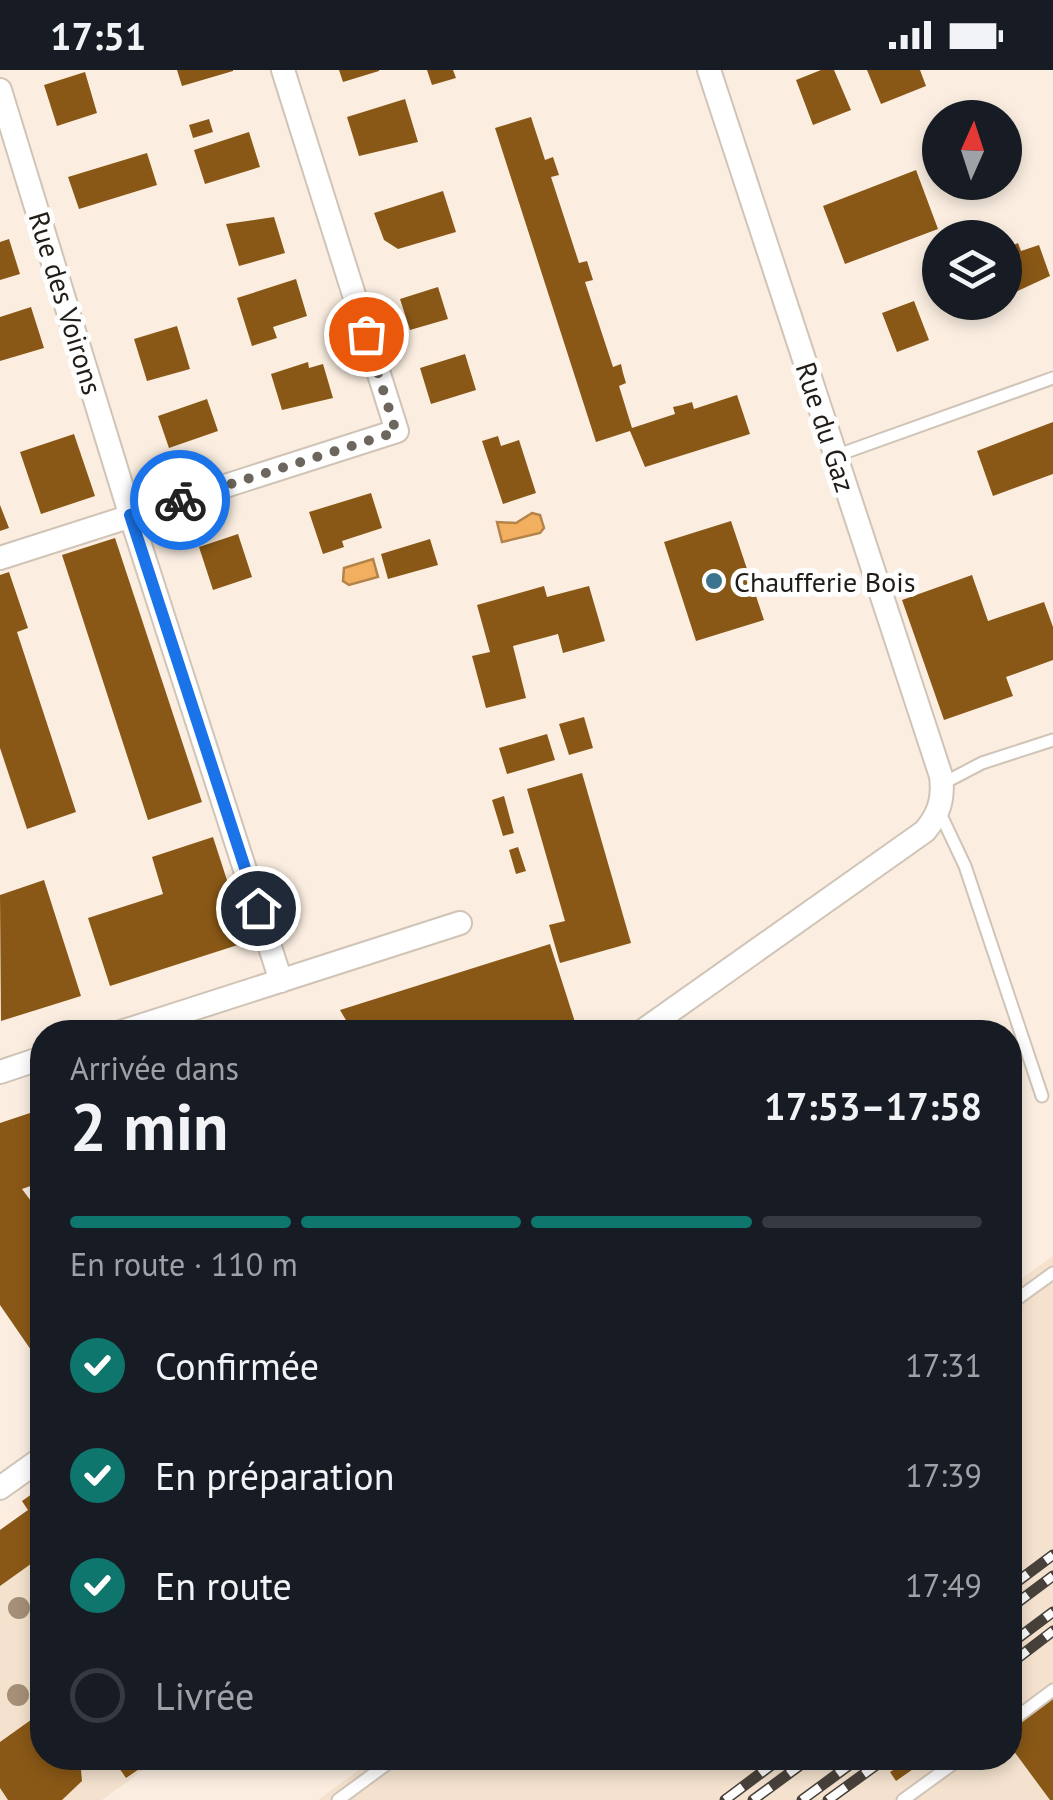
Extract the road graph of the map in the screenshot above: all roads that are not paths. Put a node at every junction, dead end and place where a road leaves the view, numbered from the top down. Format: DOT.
graph roads {
  1 [pos="282,70"];
  2 [pos="711,71"];
  3 [pos="0,90"];
  4 [pos="1053,378"];
  5 [pos="835,456"];
  6 [pos="130,515"];
  7 [pos="0,558"];
  8 [pos="1053,740"];
  9 [pos="942,784"];
  10 [pos="938,811"];
  11 [pos="460,922"];
  12 [pos="281,981"];
  13 [pos="159,1020"];
  14 [pos="658,1020"];
  15 [pos="1017,1020"];
  16 [pos="1022,1036"];
  17 [pos="1042,1096"];
  18 [pos="1053,1273"];
  19 [pos="1022,1295"];
  20 [pos="30,1467"];
  21 [pos="0,1488"];
  22 [pos="1053,1690"];
  23 [pos="1022,1713"];
  24 [pos="379,1770"];
  25 [pos="945,1770"];
  26 [pos="338,1800"];
  27 [pos="904,1800"];
  1 -- 6 [label="street"];
  2 -- 5 [label="street, Rue du Gaz"];
  3 -- 6 [label="street, Rue des Voirons"];
  4 -- 5 [label="lane"];
  5 -- 9 [label="street, Rue du Gaz"];
  6 -- 7 [label="street"];
  6 -- 12 [label="street, Rue des Voirons"];
  8 -- 9 [label="lane"];
  9 -- 10 [label="street"];
  10 -- 14 [label="street"];
  10 -- 15 [label="lane"];
  11 -- 12 [label="street"];
  12 -- 13 [label="street"];
  16 -- 17 [label="lane"];
  18 -- 19 [label="lane"];
  20 -- 21 [label="street"];
  22 -- 23 [label="lane"];
  24 -- 26 [label="lane"];
  25 -- 27 [label="lane"];
}
